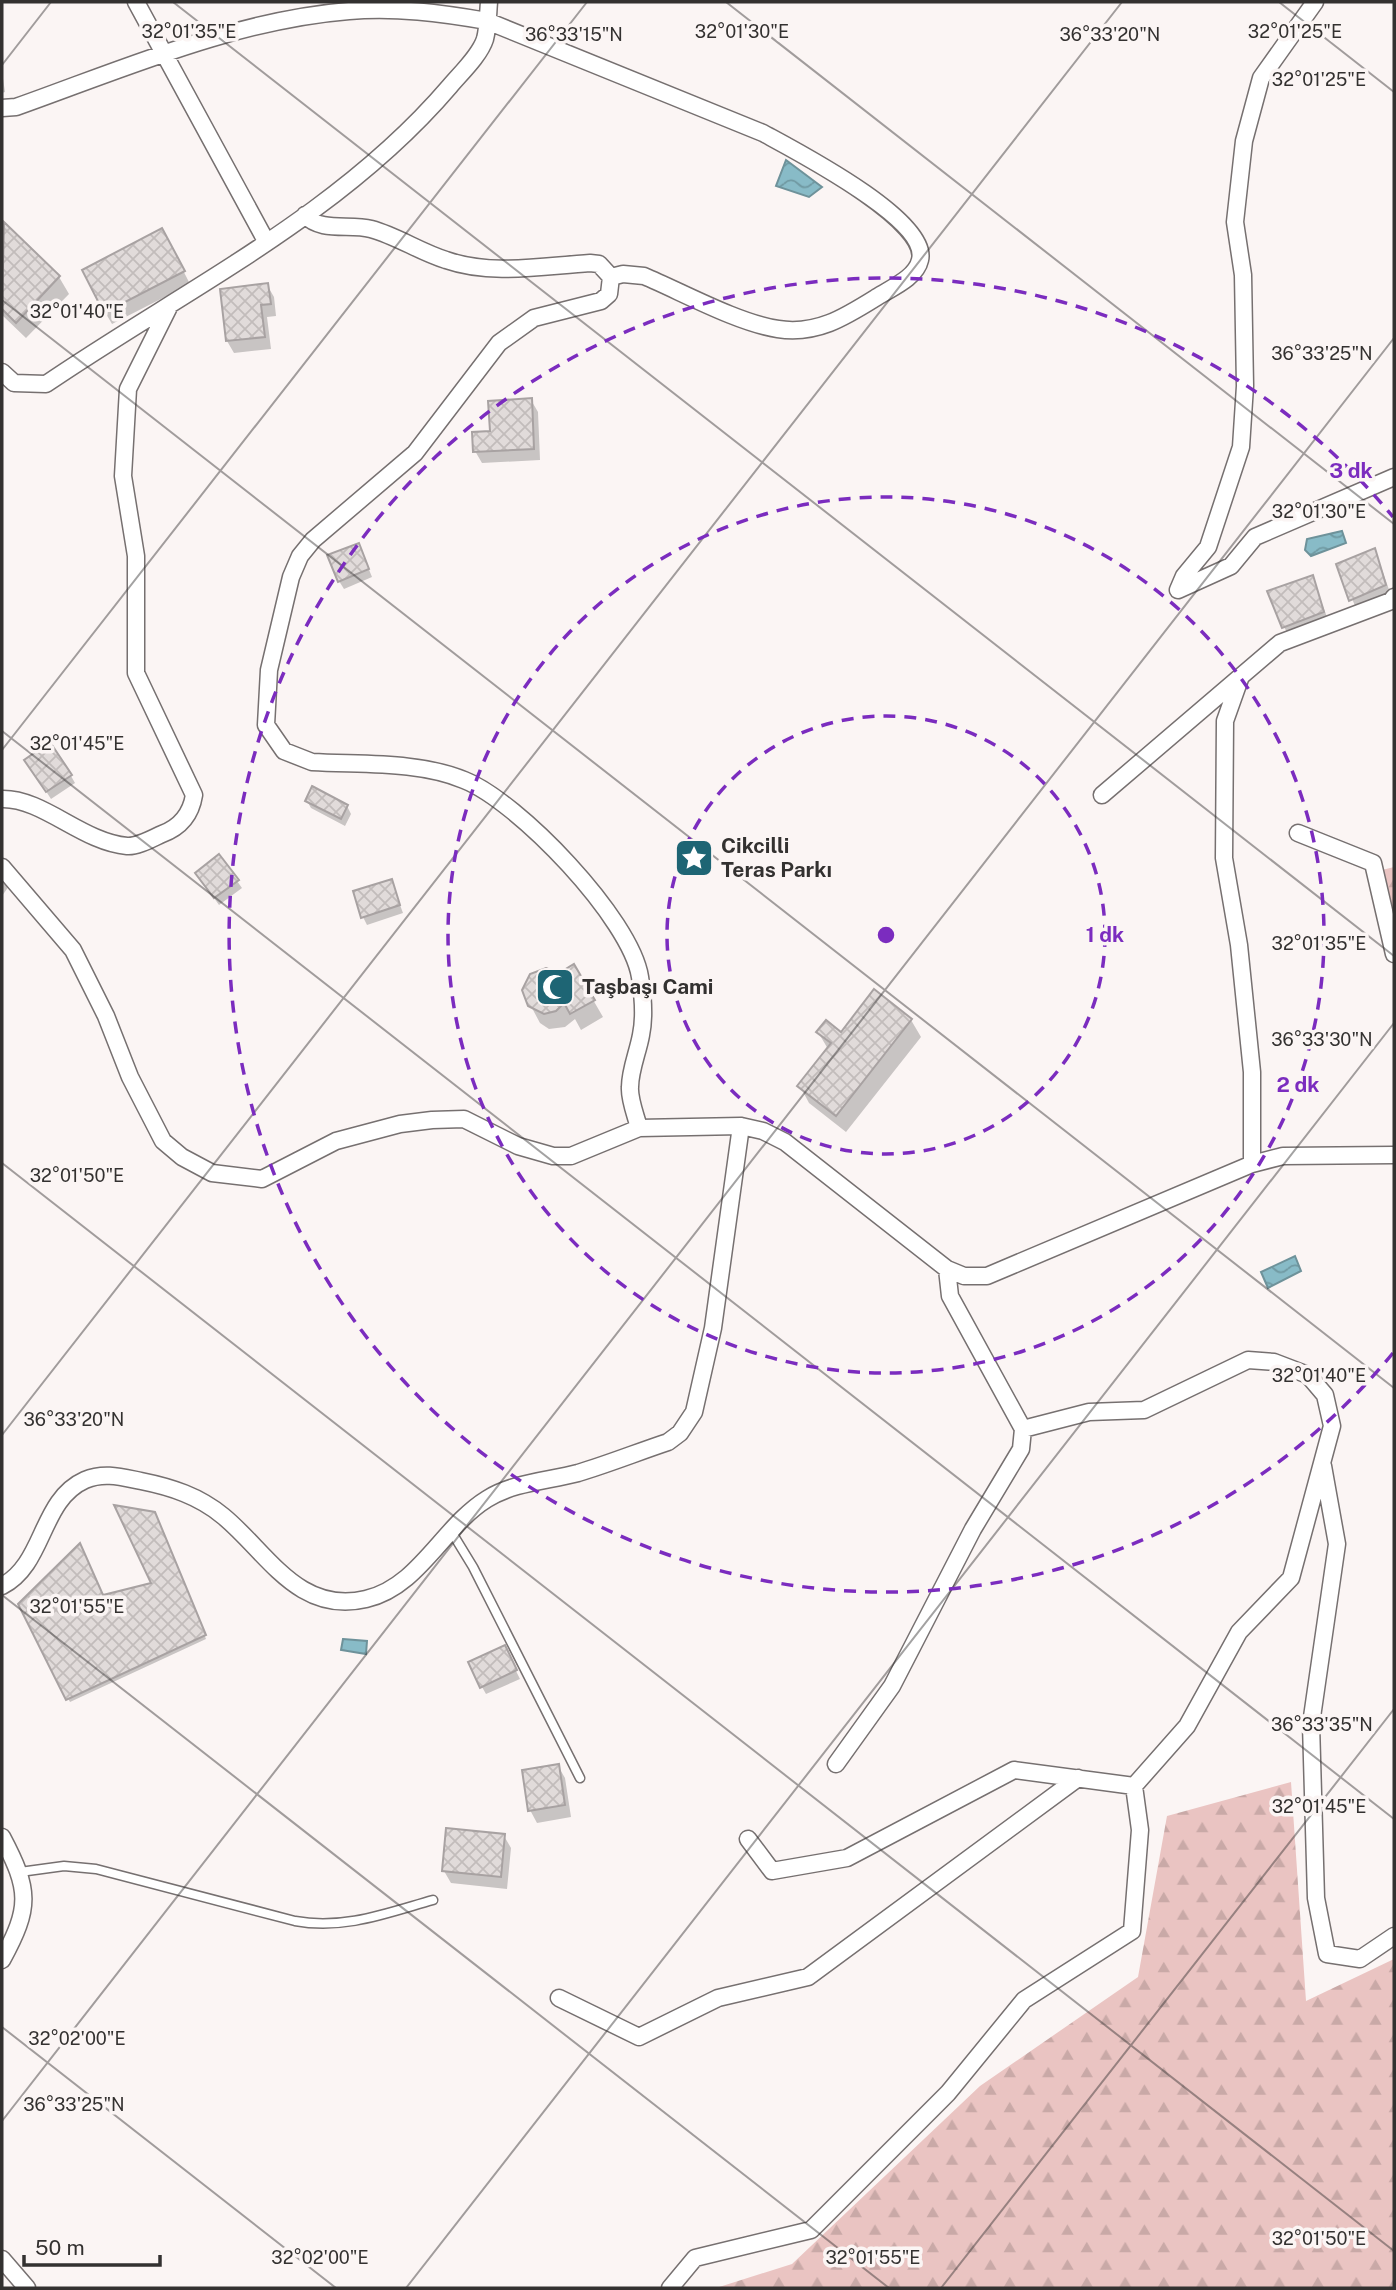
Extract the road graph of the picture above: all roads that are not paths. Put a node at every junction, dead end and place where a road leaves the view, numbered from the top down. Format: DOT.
graph roads {
  1 [pos="136,2"];
  2 [pos="489,2"];
  3 [pos="1315,2"];
  4 [pos="487,20"];
  5 [pos="164,55"];
  6 [pos="2,108"];
  7 [pos="305,215"];
  8 [pos="266,241"];
  9 [pos="611,277"];
  10 [pos="170,305"];
  11 [pos="2,372"];
  12 [pos="1394,477"];
  13 [pos="1394,597"];
  14 [pos="1241,676"];
  15 [pos="1102,794"];
  16 [pos="2,799"];
  17 [pos="1298,834"];
  18 [pos="2,867"];
  19 [pos="1394,954"];
  20 [pos="741,1126"];
  21 [pos="639,1128"];
  22 [pos="1394,1155"];
  23 [pos="1252,1164"];
  24 [pos="947,1269"];
  25 [pos="1023,1429"];
  26 [pos="1322,1460"];
  27 [pos="451,1531"];
  28 [pos="2,1586"];
  29 [pos="836,1765"];
  30 [pos="580,1778"];
  31 [pos="1078,1778"];
  32 [pos="1134,1786"];
  33 [pos="2,1837"];
  34 [pos="748,1839"];
  35 [pos="20,1872"];
  36 [pos="433,1900"];
  37 [pos="1394,1936"];
  38 [pos="2,1960"];
  39 [pos="559,1998"];
  40 [pos="2,2259"];
  41 [pos="27,2288"];
  42 [pos="670,2288"];
  1 -- 5 [label="street"];
  2 -- 4 [label="street"];
  3 -- 12 [label="street"];
  4 -- 5 [label="street"];
  4 -- 7 [label="street"];
  4 -- 9 [label="street"];
  5 -- 6 [label="street"];
  5 -- 8 [label="street"];
  7 -- 8 [label="street"];
  7 -- 9 [label="street"];
  8 -- 10 [label="street"];
  9 -- 21 [label="street"];
  10 -- 11 [label="street"];
  10 -- 16 [label="street"];
  13 -- 14 [label="street"];
  14 -- 15 [label="street"];
  14 -- 23 [label="street"];
  17 -- 19 [label="street"];
  18 -- 21 [label="street"];
  20 -- 21 [label="street"];
  20 -- 24 [label="street"];
  20 -- 27 [label="street"];
  22 -- 23 [label="street"];
  23 -- 24 [label="street"];
  24 -- 25 [label="street"];
  25 -- 26 [label="street"];
  25 -- 29 [label="street"];
  26 -- 32 [label="street"];
  26 -- 37 [label="street"];
  27 -- 28 [label="street"];
  27 -- 30 [label="lane"];
  31 -- 32 [label="street"];
  31 -- 34 [label="street"];
  31 -- 39 [label="street"];
  32 -- 42 [label="street"];
  33 -- 35 [label="street"];
  35 -- 36 [label="lane"];
  35 -- 38 [label="street"];
  40 -- 41 [label="street"];
}
